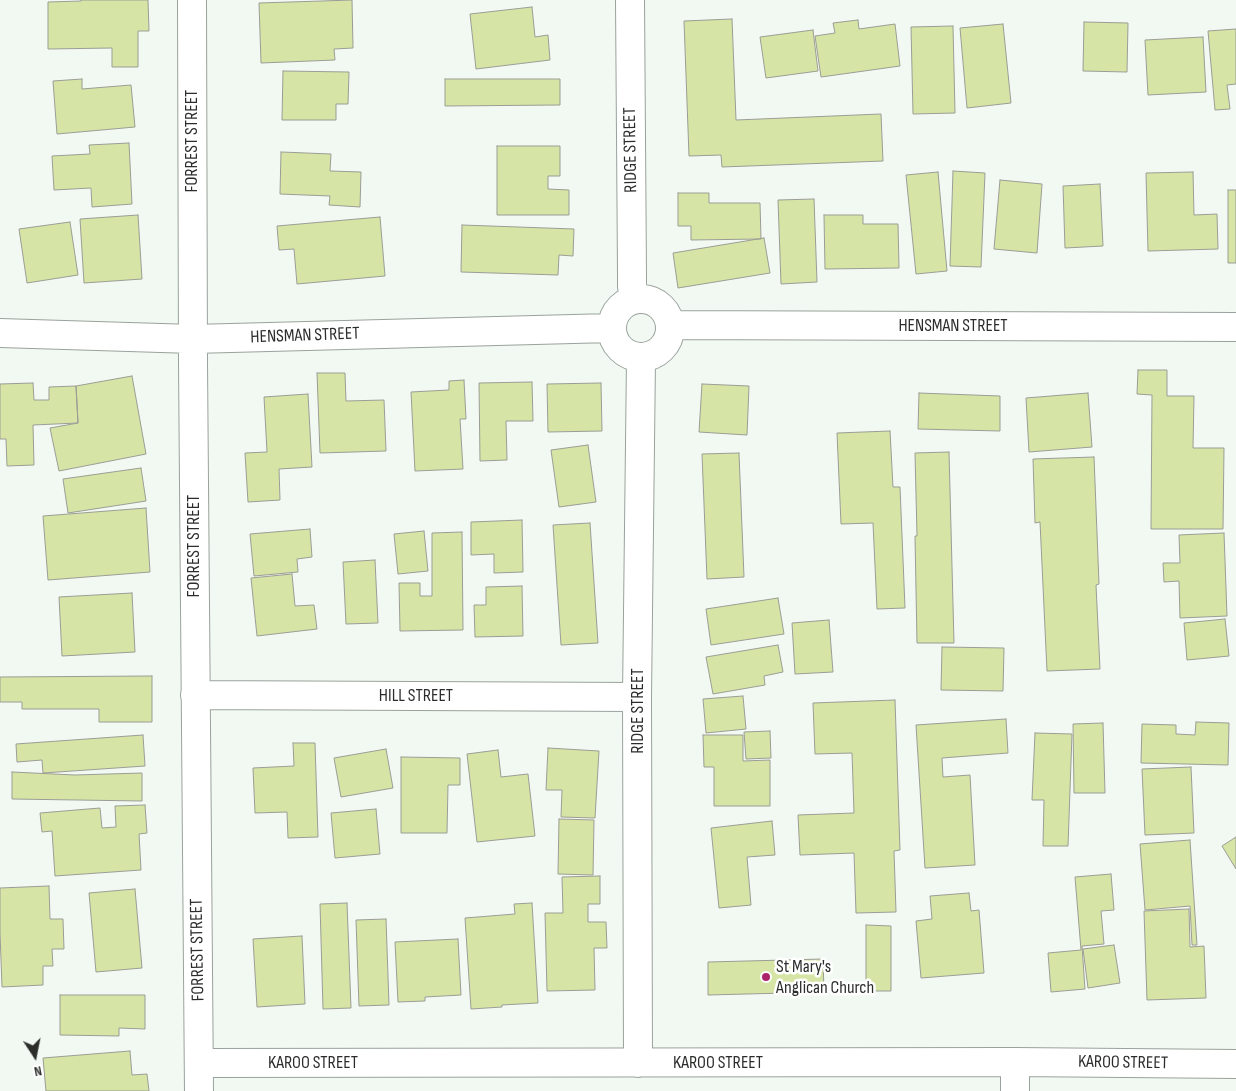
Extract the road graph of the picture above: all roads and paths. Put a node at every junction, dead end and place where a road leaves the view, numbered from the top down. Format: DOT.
graph roads {
  1 [pos="192,0"];
  2 [pos="630,0"];
  3 [pos="637,299"];
  4 [pos="671,325"];
  5 [pos="1236,327"];
  6 [pos="611,328"];
  7 [pos="0,333"];
  8 [pos="193,339"];
  9 [pos="641,359"];
  10 [pos="195,695"];
  11 [pos="637,697"];
  12 [pos="1015,1062"];
  13 [pos="199,1063"];
  14 [pos="638,1063"];
  15 [pos="1236,1064"];
  16 [pos="199,1091"];
  17 [pos="1015,1091"];
  1 -- 8 [label="street, FORREST STREET"];
  2 -- 3 [label="street, RIDGE STREET"];
  3 -- 4 [label="street"];
  3 -- 6 [label="street"];
  4 -- 5 [label="street, HENSMAN STREET"];
  4 -- 9 [label="street"];
  6 -- 8 [label="street, HENSMAN STREET"];
  6 -- 9 [label="street"];
  7 -- 8 [label="street, HENSMAN STREET"];
  8 -- 10 [label="street, FORREST STREET"];
  9 -- 11 [label="street, RIDGE STREET"];
  10 -- 11 [label="street, HILL STREET"];
  10 -- 13 [label="street, FORREST STREET"];
  11 -- 14 [label="street, RIDGE STREET"];
  12 -- 14 [label="street, KAROO STREET"];
  12 -- 15 [label="street, KAROO STREET"];
  12 -- 17 [label="street"];
  13 -- 14 [label="street, KAROO STREET"];
  13 -- 16 [label="street, FORREST STREET"];
}
